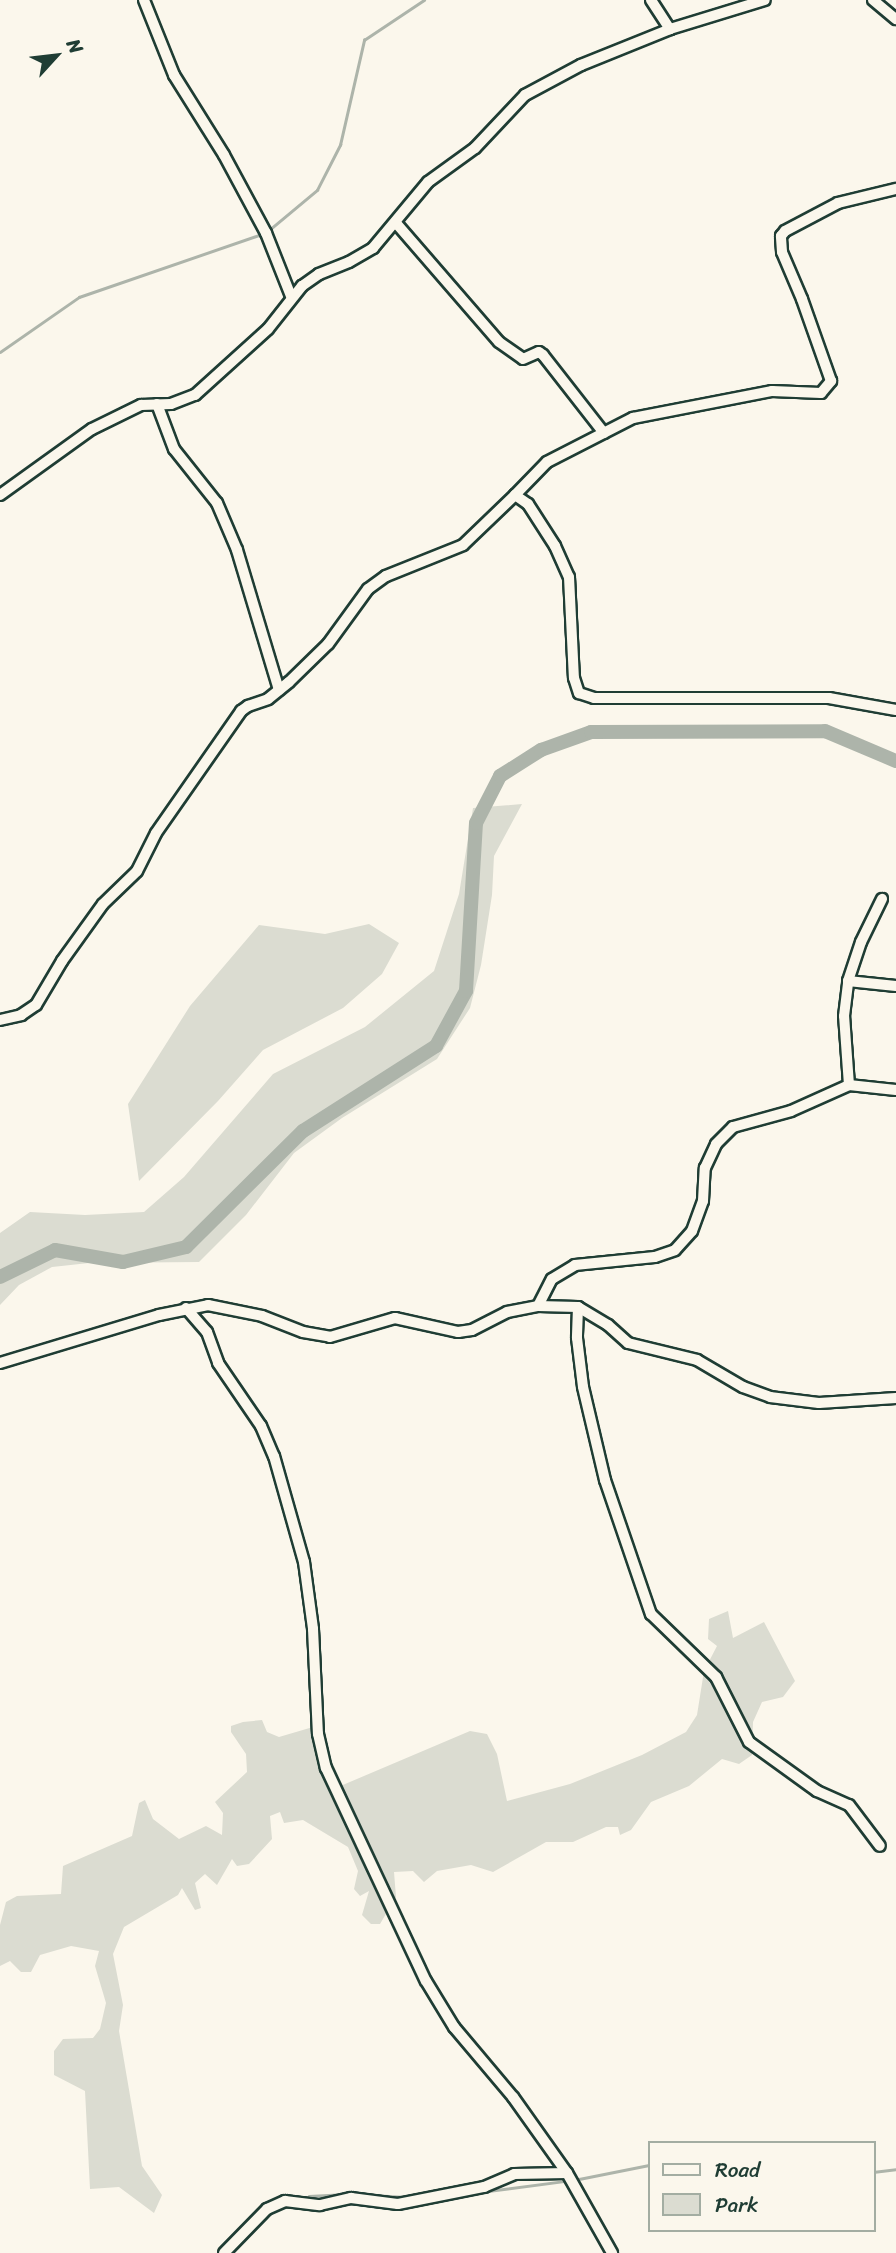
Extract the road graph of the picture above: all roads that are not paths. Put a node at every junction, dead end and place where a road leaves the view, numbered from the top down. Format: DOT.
graph roads {
  1 [pos="144,0"];
  2 [pos="651,0"];
  3 [pos="765,0"];
  4 [pos="873,0"];
  5 [pos="896,19"];
  6 [pos="670,29"];
  7 [pos="896,190"];
  8 [pos="396,223"];
  9 [pos="291,296"];
  10 [pos="157,404"];
  11 [pos="604,433"];
  12 [pos="0,495"];
  13 [pos="515,495"];
  14 [pos="279,690"];
  15 [pos="896,710"];
  16 [pos="882,899"];
  17 [pos="848,981"];
  18 [pos="896,986"];
  19 [pos="0,1020"];
  20 [pos="849,1085"];
  21 [pos="896,1090"];
  22 [pos="538,1306"];
  23 [pos="578,1307"];
  24 [pos="186,1308"];
  25 [pos="0,1363"];
  26 [pos="896,1398"];
  27 [pos="880,1846"];
  28 [pos="567,2173"];
  29 [pos="224,2253"];
  30 [pos="612,2253"];
  1 -- 9 [label="street"];
  2 -- 6 [label="street"];
  3 -- 6 [label="street"];
  4 -- 5 [label="street"];
  6 -- 8 [label="street"];
  7 -- 11 [label="street"];
  8 -- 9 [label="street"];
  8 -- 11 [label="street"];
  9 -- 10 [label="street"];
  10 -- 12 [label="street"];
  10 -- 14 [label="street"];
  11 -- 13 [label="street"];
  13 -- 14 [label="street"];
  13 -- 15 [label="street"];
  14 -- 19 [label="street"];
  16 -- 17 [label="street"];
  17 -- 18 [label="street"];
  17 -- 20 [label="street"];
  20 -- 21 [label="street"];
  20 -- 22 [label="street"];
  22 -- 23 [label="street"];
  22 -- 24 [label="street"];
  23 -- 26 [label="street"];
  23 -- 27 [label="street"];
  24 -- 25 [label="street"];
  24 -- 28 [label="street"];
  28 -- 29 [label="street"];
  28 -- 30 [label="street"];
}
